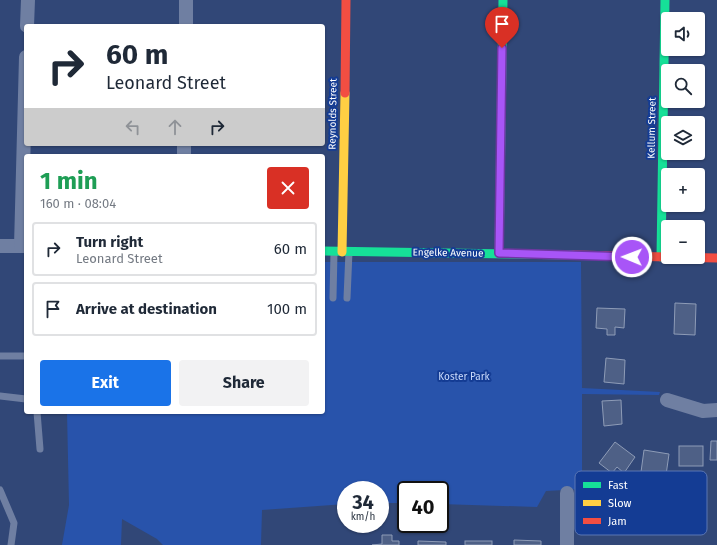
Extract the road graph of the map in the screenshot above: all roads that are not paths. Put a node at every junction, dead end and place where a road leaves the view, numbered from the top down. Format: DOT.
graph roads {
  1 [pos="28,0"];
  2 [pos="186,0"];
  3 [pos="346,0"];
  4 [pos="503,0"];
  5 [pos="665,0"];
  6 [pos="27,24"];
  7 [pos="186,24"];
  8 [pos="24,183"];
  9 [pos="662,220"];
  10 [pos="0,246"];
  11 [pos="23,246"];
  12 [pos="325,251"];
  13 [pos="341,252"];
  14 [pos="499,253"];
  15 [pos="661,257"];
  16 [pos="705,258"];
  17 [pos="717,258"];
  18 [pos="333,298"];
  19 [pos="347,298"];
  20 [pos="0,356"];
  21 [pos="24,356"];
  22 [pos="0,396"];
  23 [pos="24,399"];
  24 [pos="667,400"];
  25 [pos="717,410"];
  26 [pos="37,414"];
  27 [pos="40,449"];
  28 [pos="0,490"];
  29 [pos="567,493"];
  30 [pos="11,545"];
  31 [pos="567,545"];
  1 -- 6 [label="street"];
  2 -- 7 [label="street"];
  3 -- 13 [label="street, Reynolds Street"];
  4 -- 14 [label="street"];
  5 -- 9 [label="street, Kellum Street"];
  8 -- 11 [label="street"];
  10 -- 11 [label="street"];
  12 -- 13 [label="street, Engelke Avenue"];
  13 -- 14 [label="street, Engelke Avenue"];
  13 -- 18 [label="lane"];
  13 -- 19 [label="lane"];
  14 -- 15 [label="street, Engelke Avenue"];
  16 -- 17 [label="street, Engelke Avenue"];
  20 -- 21 [label="lane"];
  22 -- 23 [label="lane"];
  24 -- 25 [label="street"];
  26 -- 27 [label="lane"];
  28 -- 30 [label="lane"];
  29 -- 31 [label="street"];
}
